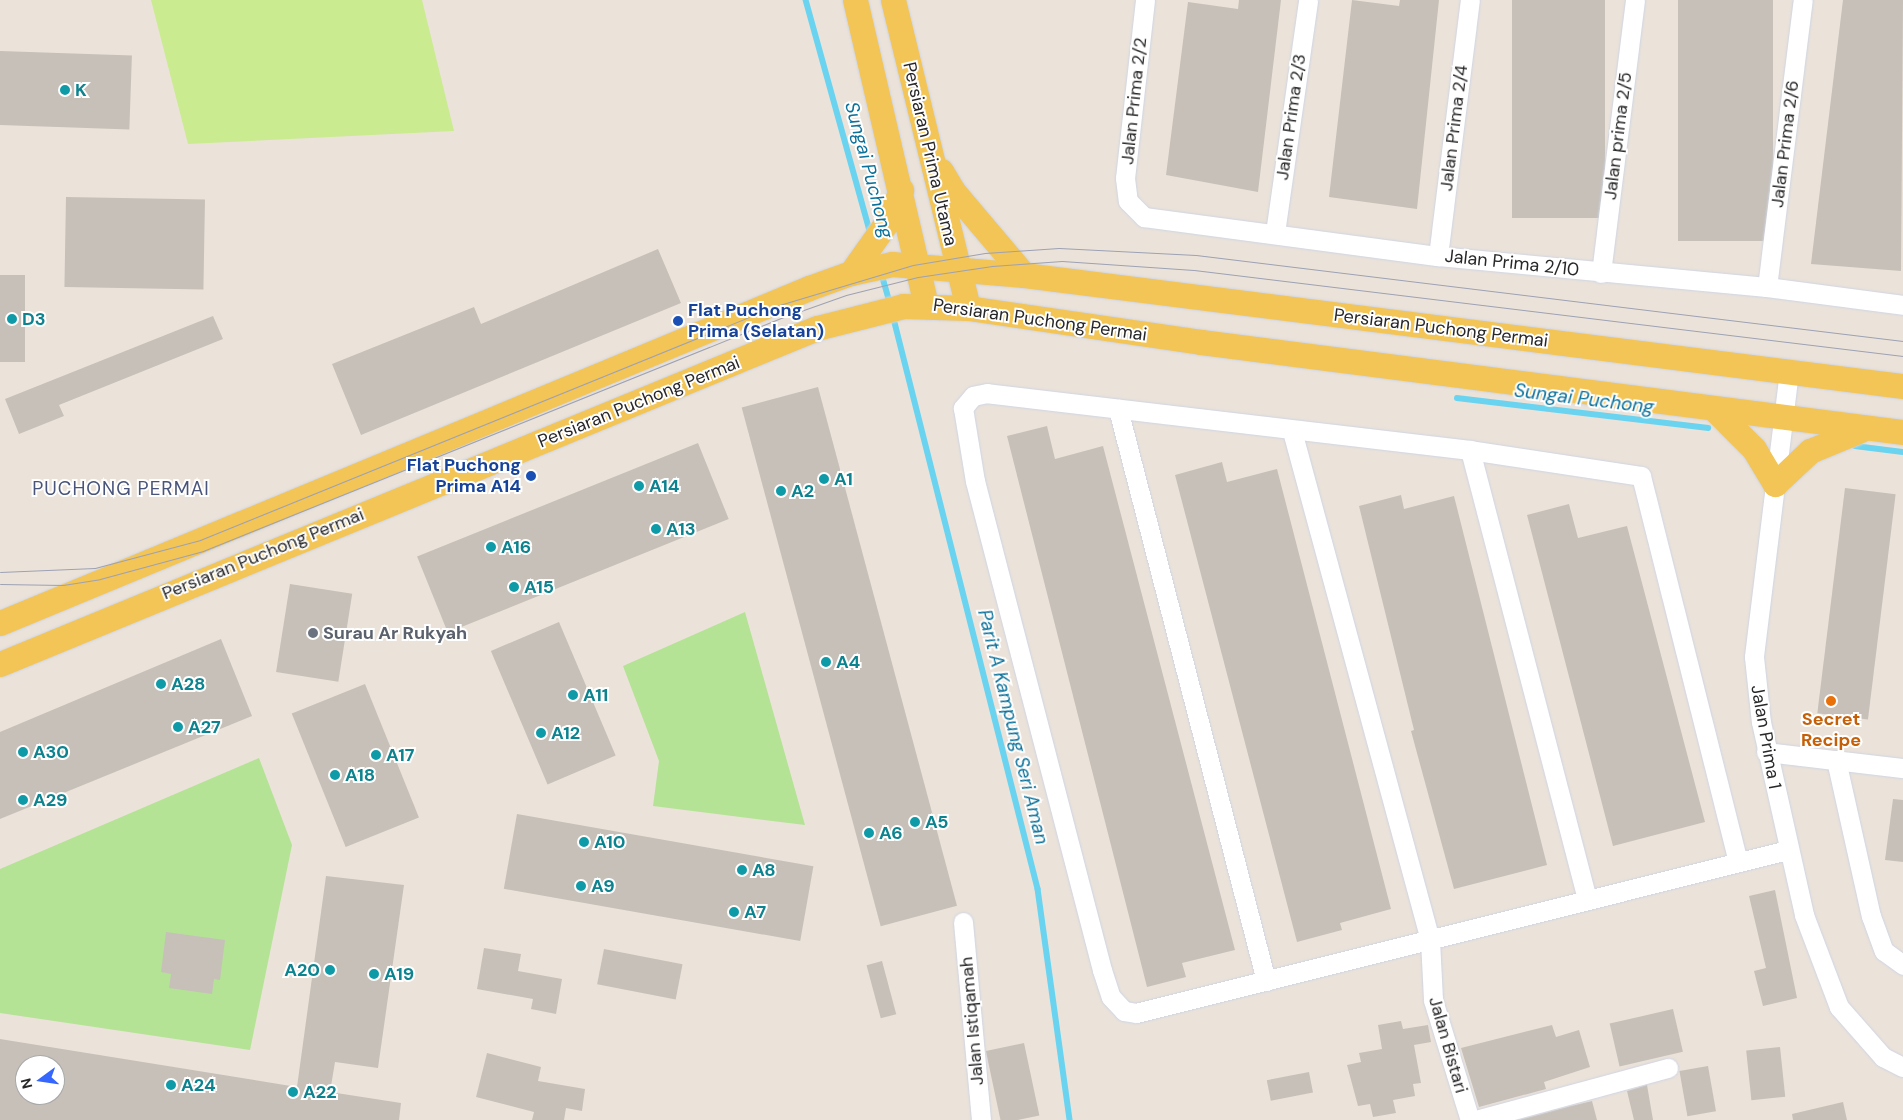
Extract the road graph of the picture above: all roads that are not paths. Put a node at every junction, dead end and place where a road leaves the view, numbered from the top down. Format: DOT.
graph roads {
  1 [pos="855,0"];
  2 [pos="893,0"];
  3 [pos="1145,0"];
  4 [pos="1308,0"];
  5 [pos="1470,0"];
  6 [pos="1635,0"];
  7 [pos="1804,0"];
  8 [pos="932,154"];
  9 [pos="901,190"];
  10 [pos="1128,201"];
  11 [pos="1275,233"];
  12 [pos="1438,256"];
  13 [pos="918,266"];
  14 [pos="958,270"];
  15 [pos="1601,272"];
  16 [pos="850,273"];
  17 [pos="1024,275"];
  18 [pos="1767,287"];
  19 [pos="915,305"];
  20 [pos="1903,305"];
  21 [pos="968,308"];
  22 [pos="1789,371"];
  23 [pos="1903,386"];
  24 [pos="1118,409"];
  25 [pos="1715,410"];
  26 [pos="1781,419"];
  27 [pos="1868,428"];
  28 [pos="1292,431"];
  29 [pos="1903,432"];
  30 [pos="1470,450"];
  31 [pos="1775,484"];
  32 [pos="0,623"];
  33 [pos="0,664"];
  34 [pos="1766,752"];
  35 [pos="1836,760"];
  36 [pos="1903,768"];
  37 [pos="1788,850"];
  38 [pos="1738,862"];
  39 [pos="1587,900"];
  40 [pos="963,922"];
  41 [pos="1430,940"];
  42 [pos="1903,965"];
  43 [pos="1266,981"];
  44 [pos="1903,1067"];
  45 [pos="1668,1068"];
  46 [pos="981,1120"];
  47 [pos="1470,1120"];
  48 [pos="1476,1120"];
  1 -- 9 [label="main road, Persiaran Prima Utama"];
  2 -- 8 [label="main road, Persiaran Prima Utama"];
  3 -- 10 [label="street, Jalan Prima 2/2"];
  4 -- 11 [label="street, Jalan Prima 2/3"];
  5 -- 12 [label="street, Jalan Prima 2/4"];
  6 -- 15 [label="street, Jalan prima 2/5"];
  7 -- 18 [label="street, Jalan Prima 2/6"];
  8 -- 14 [label="main road, Persiaran Prima Utama"];
  8 -- 17 [label="main road"];
  9 -- 13 [label="main road, Persiaran Prima Utama"];
  9 -- 16 [label="main road"];
  10 -- 11 [label="street, Jalan Prima 2/10"];
  11 -- 12 [label="street, Jalan Prima 2/10"];
  12 -- 15 [label="street, Jalan Prima 2/10"];
  13 -- 14 [label="main road, Persiaran Puchong Permai"];
  13 -- 16 [label="main road, Persiaran Puchong Permai"];
  13 -- 19 [label="main road, Persiaran Prima Utama"];
  14 -- 17 [label="main road, Persiaran Puchong Permai"];
  14 -- 21 [label="main road, Persiaran Prima Utama"];
  15 -- 18 [label="street, Jalan Prima 2/10"];
  16 -- 32 [label="main road, Persiaran Puchong Permai"];
  17 -- 22 [label="main road, Persiaran Puchong Permai"];
  18 -- 20 [label="street, Jalan Prima 2/10"];
  19 -- 21 [label="main road, Persiaran Puchong Permai"];
  19 -- 33 [label="main road, Persiaran Puchong Permai"];
  21 -- 25 [label="main road, Persiaran Puchong Permai"];
  22 -- 23 [label="main road, Persiaran Puchong Permai"];
  22 -- 26 [label="street, Jalan Prima 1"];
  24 -- 28 [label="street"];
  24 -- 43 [label="street"];
  24 -- 43 [label="street"];
  25 -- 26 [label="main road, Persiaran Puchong Permai"];
  25 -- 31 [label="main road"];
  26 -- 27 [label="main road, Persiaran Puchong Permai"];
  26 -- 31 [label="street, Jalan Prima 1"];
  27 -- 29 [label="main road, Persiaran Puchong Permai"];
  27 -- 31 [label="main road"];
  28 -- 30 [label="street"];
  28 -- 41 [label="street, Jalan Bistari"];
  30 -- 38 [label="street"];
  30 -- 39 [label="street"];
  31 -- 34 [label="street, Jalan Prima 1"];
  34 -- 35 [label="street"];
  34 -- 37 [label="street, Jalan Prima 1"];
  35 -- 36 [label="street"];
  35 -- 42 [label="street"];
  37 -- 38 [label="street"];
  37 -- 44 [label="street, Jalan Prima 1"];
  38 -- 39 [label="street"];
  39 -- 41 [label="street"];
  40 -- 46 [label="street, Jalan Istiqamah"];
  41 -- 43 [label="street"];
  41 -- 47 [label="street, Jalan Bistari"];
  45 -- 48 [label="street"];
}
